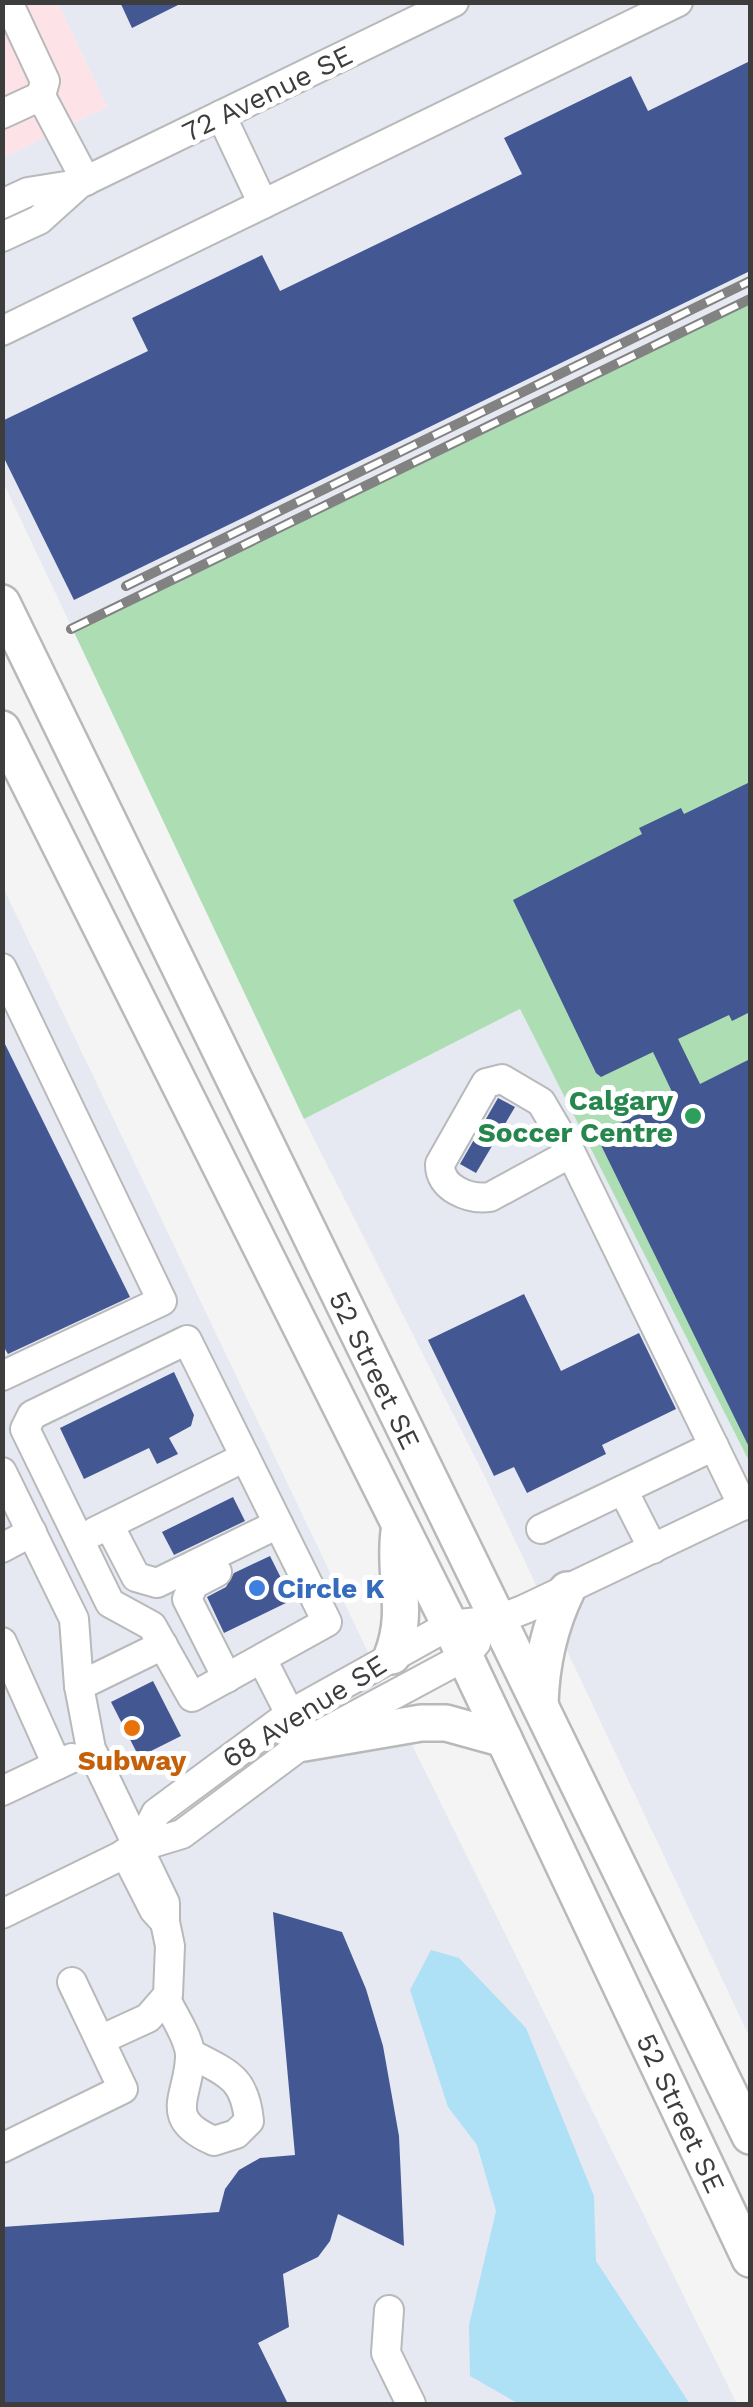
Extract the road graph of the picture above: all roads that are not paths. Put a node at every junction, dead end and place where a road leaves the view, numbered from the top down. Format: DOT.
graph roads {
  1 [pos="8,2"];
  2 [pos="454,2"];
  3 [pos="678,2"];
  4 [pos="630,13"];
  5 [pos="41,96"];
  6 [pos="2,114"];
  7 [pos="221,115"];
  8 [pos="83,182"];
  9 [pos="2,204"];
  10 [pos="263,204"];
  11 [pos="2,238"];
  12 [pos="2,330"];
  13 [pos="2,603"];
  14 [pos="2,729"];
  15 [pos="2,968"];
  16 [pos="571,1153"];
  17 [pos="2,1376"];
  18 [pos="714,1446"];
  19 [pos="245,1457"];
  20 [pos="2,1472"];
  21 [pos="623,1490"];
  22 [pos="747,1504"];
  23 [pos="109,1525"];
  24 [pos="399,1526"];
  25 [pos="282,1530"];
  26 [pos="541,1530"];
  27 [pos="32,1532"];
  28 [pos="79,1540"];
  29 [pos="2,1548"];
  30 [pos="653,1548"];
  31 [pos="567,1590"];
  32 [pos="110,1603"];
  33 [pos="74,1618"];
  34 [pos="498,1620"];
  35 [pos="457,1641"];
  36 [pos="2,1642"];
  37 [pos="163,1645"];
  38 [pos="392,1656"];
  39 [pos="262,1659"];
  40 [pos="227,1678"];
  41 [pos="79,1686"];
  42 [pos="540,1706"];
  43 [pos="297,1728"];
  44 [pos="504,1739"];
  45 [pos="91,1749"];
  46 [pos="56,1765"];
  47 [pos="2,1791"];
  48 [pos="132,1850"];
  49 [pos="2,1914"];
  50 [pos="72,1982"];
  51 [pos="165,2001"];
  52 [pos="97,2035"];
  53 [pos="191,2054"];
  54 [pos="750,2136"];
  55 [pos="2,2148"];
  56 [pos="750,2259"];
  57 [pos="390,2310"];
  58 [pos="411,2404"];
  1 -- 5 [label="street"];
  2 -- 7 [label="street, 72 Avenue SE"];
  3 -- 4 [label="street"];
  4 -- 10 [label="street"];
  5 -- 6 [label="street"];
  5 -- 8 [label="street"];
  7 -- 8 [label="street, 72 Avenue SE"];
  7 -- 10 [label="street"];
  8 -- 9 [label="street, 72 Avenue SE"];
  8 -- 11 [label="street, 72 Avenue SE"];
  10 -- 12 [label="street"];
  13 -- 34 [label="main road, 52 Street SE"];
  14 -- 24 [label="main road, 52 Street SE"];
  15 -- 17 [label="street"];
  16 -- 16 [label="street"];
  16 -- 18 [label="street"];
  18 -- 21 [label="street"];
  18 -- 22 [label="street"];
  19 -- 23 [label="street"];
  19 -- 25 [label="street"];
  19 -- 28 [label="street"];
  20 -- 27 [label="street"];
  21 -- 26 [label="street"];
  21 -- 30 [label="street"];
  22 -- 30 [label="street, 68 Avenue SE"];
  23 -- 25 [label="street"];
  23 -- 28 [label="street"];
  24 -- 35 [label="main road, 52 Street SE"];
  24 -- 38 [label="main road"];
  25 -- 39 [label="street"];
  25 -- 40 [label="street"];
  27 -- 29 [label="street"];
  27 -- 33 [label="street"];
  28 -- 32 [label="street"];
  30 -- 31 [label="street, 68 Avenue SE"];
  31 -- 34 [label="street, 68 Avenue SE"];
  31 -- 42 [label="main road"];
  32 -- 33 [label="street"];
  32 -- 37 [label="street"];
  33 -- 41 [label="street"];
  34 -- 35 [label="street, 68 Avenue SE"];
  34 -- 42 [label="main road, 52 Street SE"];
  35 -- 38 [label="street, 68 Avenue SE"];
  35 -- 43 [label="street, 68 Avenue SE"];
  35 -- 44 [label="main road, 52 Street SE"];
  36 -- 46 [label="street"];
  37 -- 40 [label="street"];
  37 -- 41 [label="street"];
  38 -- 43 [label="street, 68 Avenue SE"];
  39 -- 40 [label="street"];
  39 -- 43 [label="street"];
  41 -- 45 [label="street"];
  42 -- 54 [label="main road, 52 Street SE"];
  43 -- 44 [label="main road"];
  43 -- 48 [label="street, 68 Avenue SE"];
  44 -- 56 [label="main road, 52 Street SE"];
  45 -- 46 [label="street"];
  45 -- 48 [label="street"];
  46 -- 47 [label="street"];
  48 -- 49 [label="street, 68 Avenue SE"];
  48 -- 51 [label="street"];
  50 -- 52 [label="street"];
  51 -- 52 [label="street"];
  51 -- 53 [label="street"];
  52 -- 55 [label="street"];
  57 -- 58 [label="street"];
}
